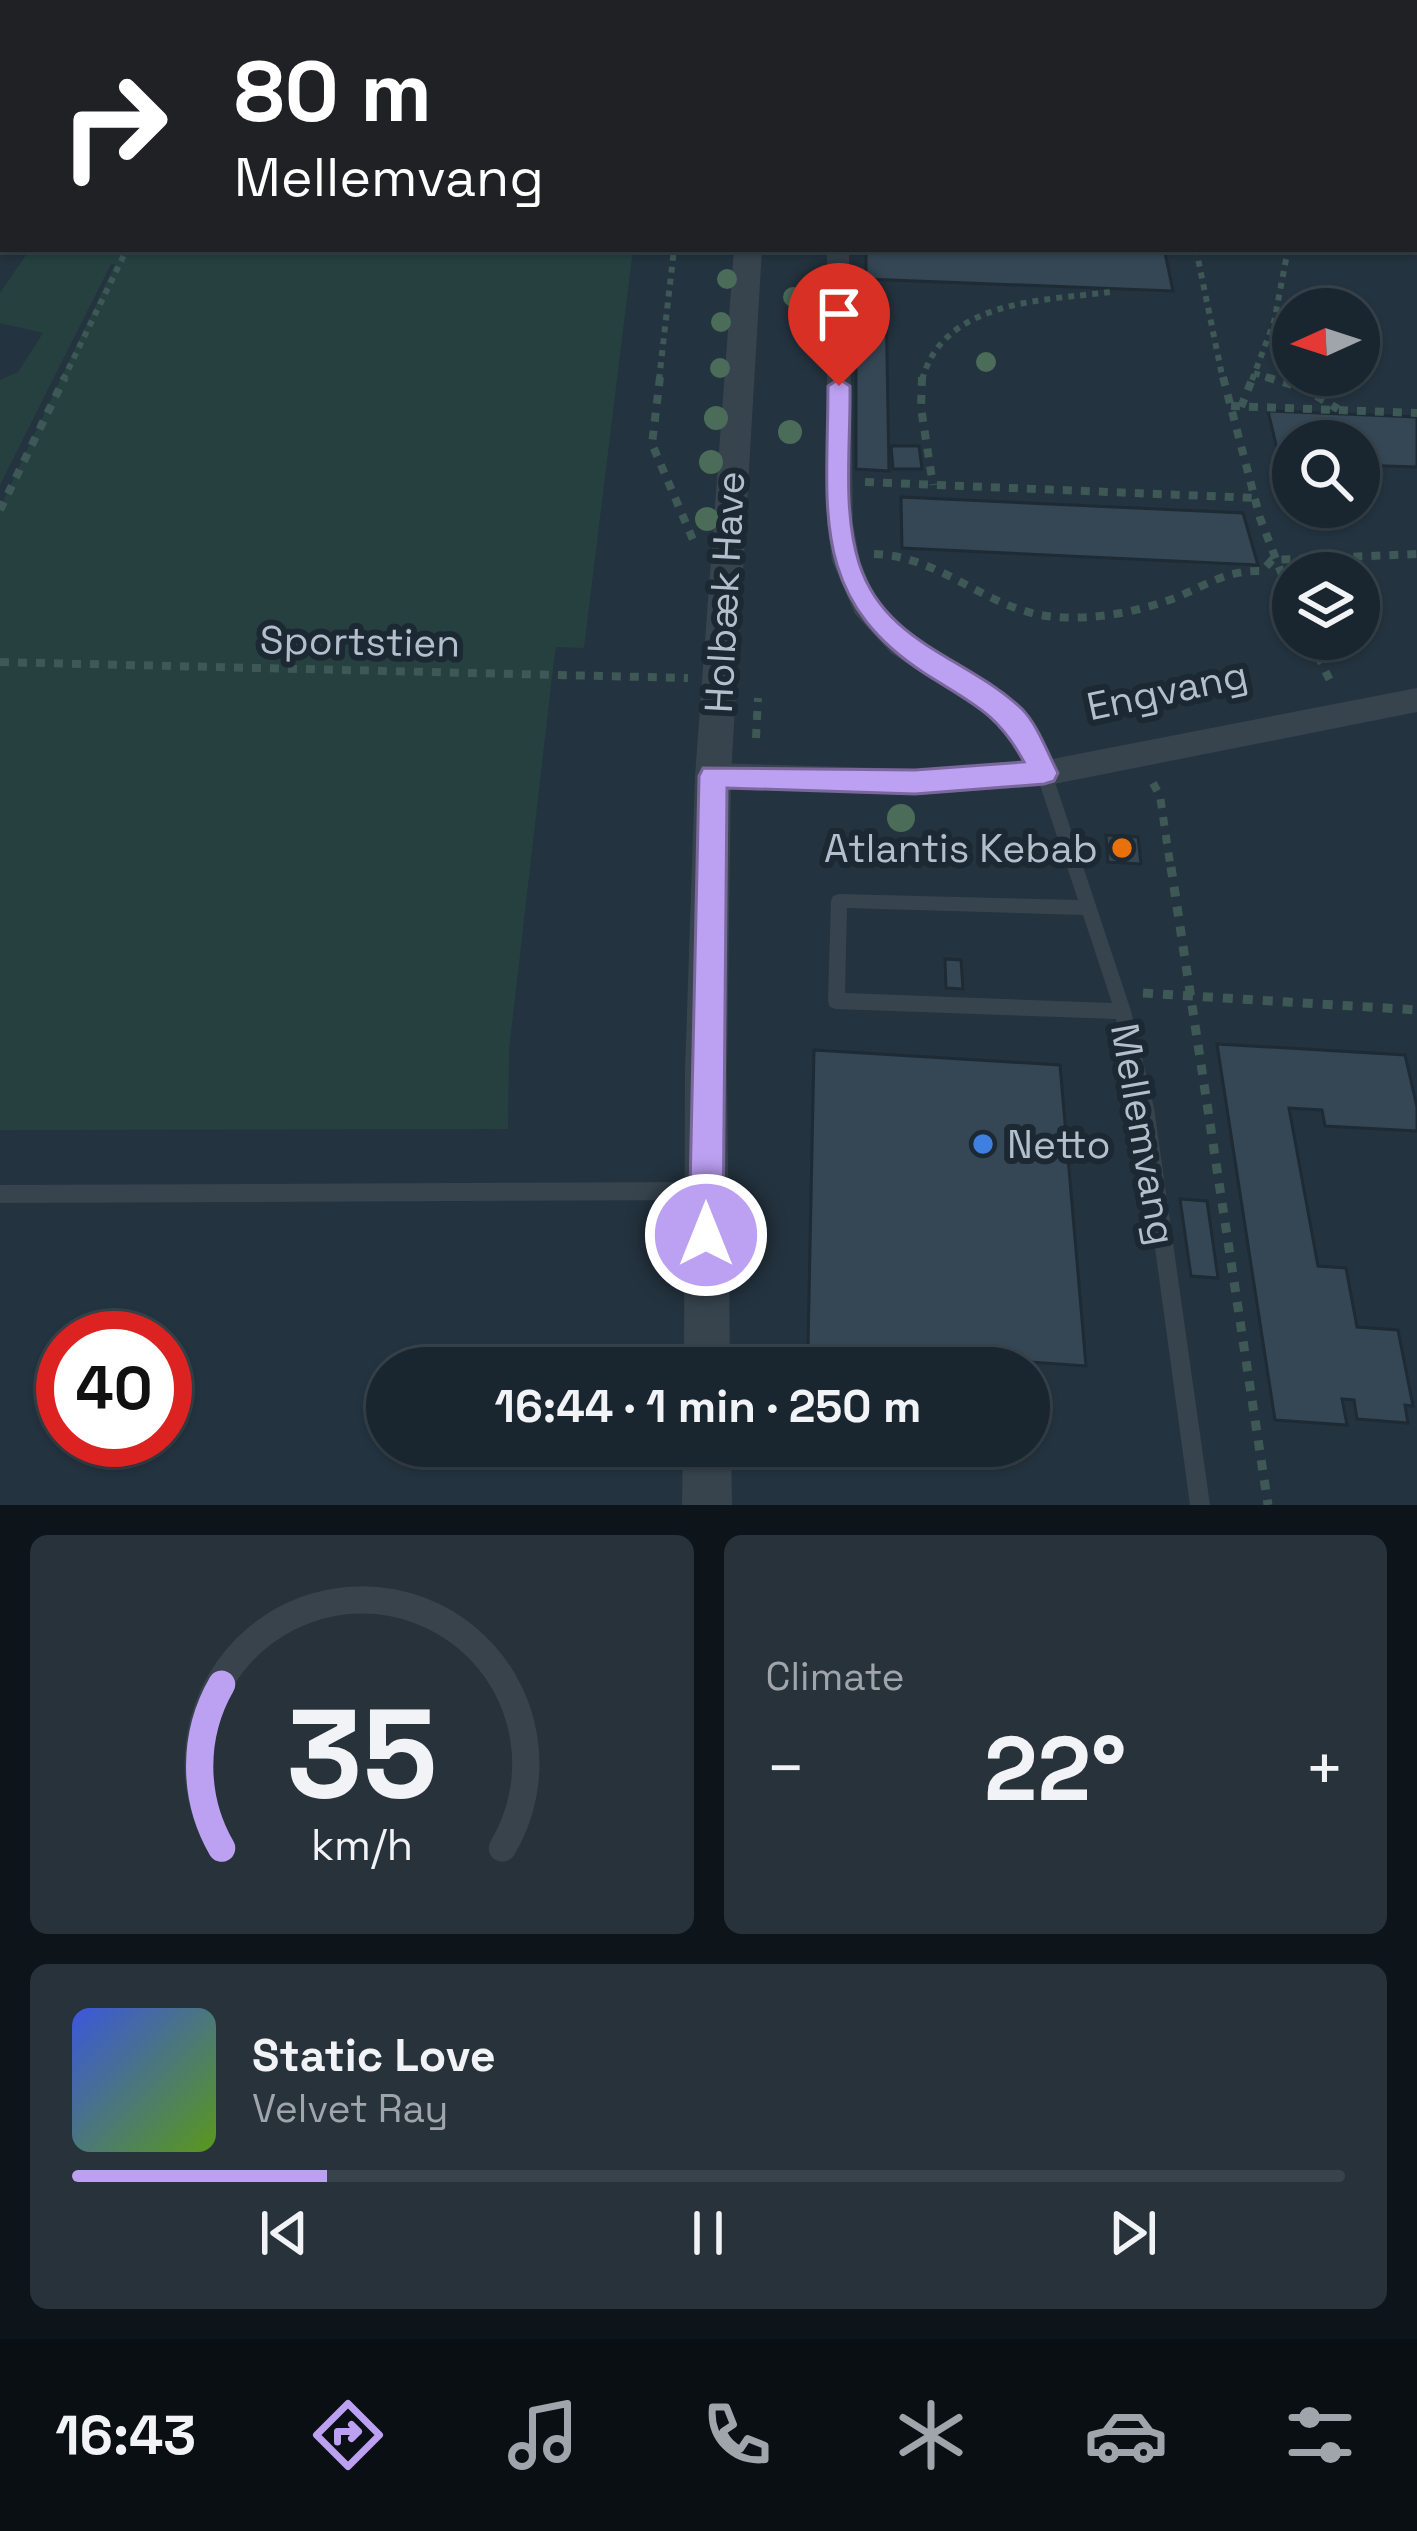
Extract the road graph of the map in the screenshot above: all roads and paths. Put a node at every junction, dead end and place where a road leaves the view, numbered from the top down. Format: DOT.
graph roads {
  1 [pos="126,252"];
  2 [pos="674,252"];
  3 [pos="748,252"];
  4 [pos="838,252"];
  5 [pos="1197,252"];
  6 [pos="1287,252"];
  7 [pos="1110,292"];
  8 [pos="1254,373"];
  9 [pos="1236,406"];
  10 [pos="1340,410"];
  11 [pos="1417,413"];
  12 [pos="839,482"];
  13 [pos="932,485"];
  14 [pos="1256,498"];
  15 [pos="0,510"];
  16 [pos="1417,554"];
  17 [pos="1272,556"];
  18 [pos="1380,556"];
  19 [pos="846,561"];
  20 [pos="1272,561"];
  21 [pos="723,573"];
  22 [pos="1320,660"];
  23 [pos="0,662"];
  24 [pos="719,679"];
  25 [pos="1333,687"];
  26 [pos="1311,691"];
  27 [pos="1353,698"];
  28 [pos="1417,700"];
  29 [pos="716,735"];
  30 [pos="775,747"];
  31 [pos="1140,754"];
  32 [pos="1044,773"];
  33 [pos="713,776"];
  34 [pos="1089,908"];
  35 [pos="1117,991"];
  36 [pos="1192,996"];
  37 [pos="1417,1010"];
  38 [pos="1123,1011"];
  39 [pos="706,1191"];
  40 [pos="0,1194"];
  41 [pos="707,1347"];
  42 [pos="707,1467"];
  43 [pos="707,1505"];
  44 [pos="1200,1505"];
  45 [pos="1268,1505"];
  1 -- 15 [label="path"];
  2 -- 21 [label="path"];
  3 -- 21 [label="street, Holbæk Have"];
  4 -- 12 [label="street"];
  5 -- 9 [label="path"];
  6 -- 8 [label="path"];
  7 -- 13 [label="path"];
  8 -- 9 [label="path"];
  8 -- 10 [label="path"];
  9 -- 10 [label="path"];
  9 -- 14 [label="path"];
  10 -- 11 [label="path"];
  12 -- 13 [label="path"];
  12 -- 19 [label="street"];
  13 -- 14 [label="path"];
  14 -- 17 [label="path"];
  16 -- 18 [label="path"];
  19 -- 20 [label="path"];
  19 -- 32 [label="street"];
  21 -- 24 [label="street, Holbæk Have"];
  22 -- 25 [label="path"];
  23 -- 24 [label="path, Sportstien"];
  24 -- 29 [label="street, Holbæk Have"];
  25 -- 26 [label="path"];
  25 -- 27 [label="path"];
  25 -- 27 [label="path"];
  27 -- 28 [label="street"];
  27 -- 31 [label="street"];
  29 -- 30 [label="path"];
  29 -- 33 [label="street, Holbæk Have"];
  31 -- 32 [label="street"];
  31 -- 36 [label="path"];
  32 -- 33 [label="street"];
  32 -- 34 [label="lane, Mellemvang"];
  33 -- 39 [label="street, Holbæk Have"];
  34 -- 35 [label="lane, Mellemvang"];
  34 -- 38 [label="lane"];
  35 -- 36 [label="path"];
  35 -- 38 [label="lane, Mellemvang"];
  36 -- 37 [label="path"];
  36 -- 45 [label="path"];
  38 -- 44 [label="lane, Mellemvang"];
  39 -- 40 [label="lane"];
  39 -- 41 [label="street, Holbæk Have"];
  42 -- 43 [label="street"];
}
